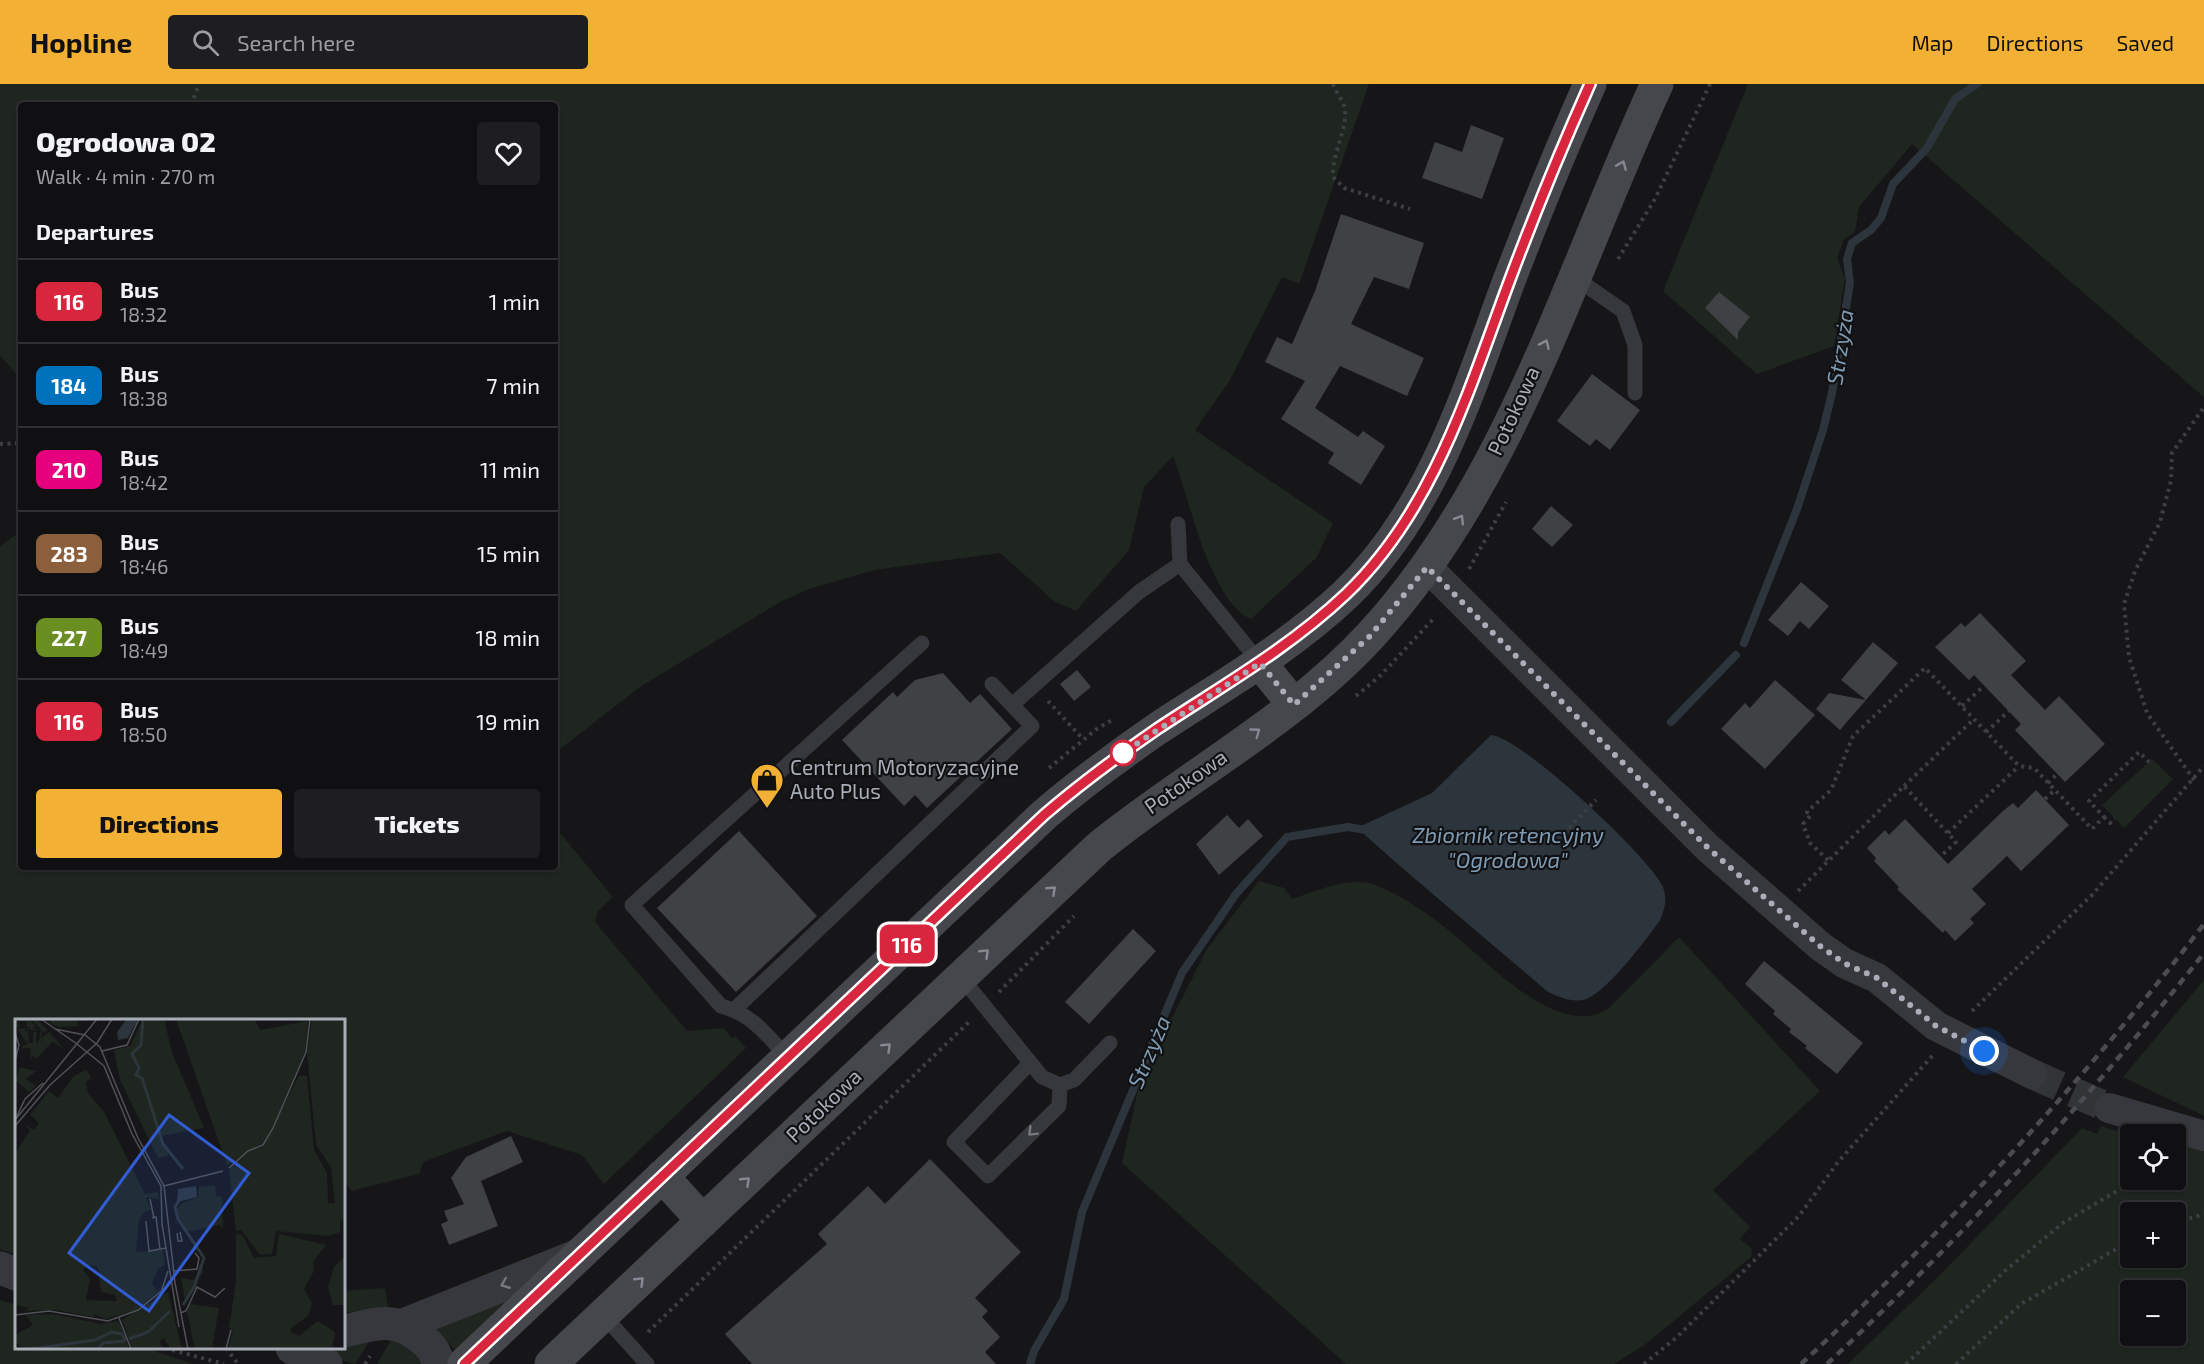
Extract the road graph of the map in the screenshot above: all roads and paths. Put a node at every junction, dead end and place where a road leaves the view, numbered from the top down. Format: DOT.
graph roads {
  1 [pos="199,84"];
  2 [pos="1333,84"];
  3 [pos="1590,84"];
  4 [pos="1657,84"];
  5 [pos="1710,84"];
  6 [pos="192,102"];
  7 [pos="1410,209"];
  8 [pos="1574,277"];
  9 [pos="1602,294"];
  10 [pos="1635,393"];
  11 [pos="2204,407"];
  12 [pos="18,442"];
  13 [pos="0,444"];
  14 [pos="1500,515"];
  15 [pos="1178,524"];
  16 [pos="1180,564"];
  17 [pos="1427,567"];
  18 [pos="1453,593"];
  19 [pos="922,643"];
  20 [pos="1260,663"];
  21 [pos="992,684"];
  22 [pos="1034,685"];
  23 [pos="1984,686"];
  24 [pos="2007,689"];
  25 [pos="1352,699"];
  26 [pos="1012,705"];
  27 [pos="1294,705"];
  28 [pos="1962,706"];
  29 [pos="1119,717"];
  30 [pos="1974,719"];
  31 [pos="1986,732"];
  32 [pos="1083,739"];
  33 [pos="2149,762"];
  34 [pos="2019,766"];
  35 [pos="2204,766"];
  36 [pos="2063,768"];
  37 [pos="1046,773"];
  38 [pos="2194,780"];
  39 [pos="2048,783"];
  40 [pos="1904,786"];
  41 [pos="2055,790"];
  42 [pos="1596,800"];
  43 [pos="2045,800"];
  44 [pos="2104,818"];
  45 [pos="2115,818"];
  46 [pos="1569,828"];
  47 [pos="1948,833"];
  48 [pos="1941,856"];
  49 [pos="1828,860"];
  50 [pos="1791,898"];
  51 [pos="1077,914"];
  52 [pos="961,977"];
  53 [pos="985,1006"];
  54 [pos="734,1010"];
  55 [pos="1972,1012"];
  56 [pos="1951,1034"];
  57 [pos="1110,1043"];
  58 [pos="788,1058"];
  59 [pos="1030,1063"];
  60 [pos="2032,1074"];
  61 [pos="1060,1085"];
  62 [pos="2109,1107"];
  63 [pos="2204,1136"];
  64 [pos="662,1176"];
  65 [pos="2120,1190"];
  66 [pos="2204,1214"];
  67 [pos="2186,1220"];
  68 [pos="703,1221"];
  69 [pos="2120,1247"];
  70 [pos="579,1254"];
  71 [pos="0,1268"];
  72 [pos="15,1274"];
  73 [pos="604,1316"];
  74 [pos="403,1324"];
  75 [pos="345,1331"];
  76 [pos="632,1347"];
  77 [pos="171,1349"];
  78 [pos="227,1349"];
  79 [pos="296,1349"];
  80 [pos="208,1362"];
  81 [pos="224,1364"];
  82 [pos="238,1364"];
  83 [pos="326,1364"];
  84 [pos="439,1364"];
  85 [pos="464,1364"];
  86 [pos="551,1364"];
  87 [pos="647,1364"];
  88 [pos="1644,1364"];
  89 [pos="1906,1364"];
  90 [pos="1956,1364"];
  1 -- 6 [label="path"];
  2 -- 7 [label="path"];
  3 -- 20 [label="main road"];
  8 -- 4 [label="main road, Potokowa, one-way"];
  5 -- 9 [label="path"];
  8 -- 9 [label="lane"];
  17 -- 8 [label="main road, Potokowa, one-way"];
  9 -- 10 [label="lane"];
  11 -- 38 [label="path"];
  12 -- 13 [label="path"];
  14 -- 18 [label="path"];
  15 -- 16 [label="lane"];
  16 -- 20 [label="lane"];
  16 -- 22 [label="lane"];
  17 -- 18 [label="street"];
  17 -- 27 [label="main road, Potokowa"];
  18 -- 25 [label="path"];
  18 -- 56 [label="street"];
  19 -- 54 [label="lane"];
  20 -- 27 [label="main road"];
  20 -- 58 [label="main road"];
  21 -- 26 [label="lane"];
  22 -- 26 [label="lane"];
  22 -- 32 [label="path"];
  23 -- 28 [label="path"];
  24 -- 31 [label="path"];
  26 -- 54 [label="lane"];
  52 -- 27 [label="main road, Potokowa, one-way"];
  28 -- 30 [label="path"];
  28 -- 49 [label="path"];
  29 -- 32 [label="path"];
  30 -- 31 [label="path"];
  30 -- 40 [label="path"];
  31 -- 34 [label="path"];
  32 -- 37 [label="path"];
  33 -- 44 [label="path"];
  34 -- 39 [label="path"];
  34 -- 47 [label="path"];
  35 -- 38 [label="path"];
  36 -- 39 [label="path"];
  38 -- 55 [label="path"];
  39 -- 41 [label="path"];
  40 -- 47 [label="path"];
  40 -- 49 [label="path"];
  41 -- 43 [label="path"];
  41 -- 44 [label="path"];
  42 -- 46 [label="path"];
  44 -- 45 [label="path"];
  47 -- 48 [label="path"];
  49 -- 50 [label="path"];
  51 -- 53 [label="path"];
  52 -- 53 [label="lane"];
  68 -- 52 [label="main road, Potokowa, one-way"];
  53 -- 59 [label="lane"];
  53 -- 76 [label="path"];
  54 -- 58 [label="lane"];
  56 -- 60 [label="street"];
  56 -- 88 [label="path"];
  57 -- 61 [label="lane"];
  58 -- 64 [label="main road"];
  59 -- 61 [label="lane"];
  61 -- 59 [label="lane, one-way"];
  62 -- 63 [label="street"];
  64 -- 68 [label="main road"];
  64 -- 70 [label="main road"];
  65 -- 89 [label="path"];
  66 -- 67 [label="path"];
  73 -- 68 [label="main road, Potokowa, one-way"];
  69 -- 90 [label="path"];
  70 -- 74 [label="street, one-way"];
  70 -- 85 [label="main road"];
  71 -- 72 [label="street"];
  73 -- 76 [label="lane"];
  73 -- 86 [label="main road, Potokowa"];
  74 -- 75 [label="street"];
  74 -- 84 [label="street"];
  76 -- 87 [label="lane"];
  77 -- 80 [label="path"];
  78 -- 82 [label="path"];
  79 -- 83 [label="street"];
  80 -- 81 [label="path"];
}
